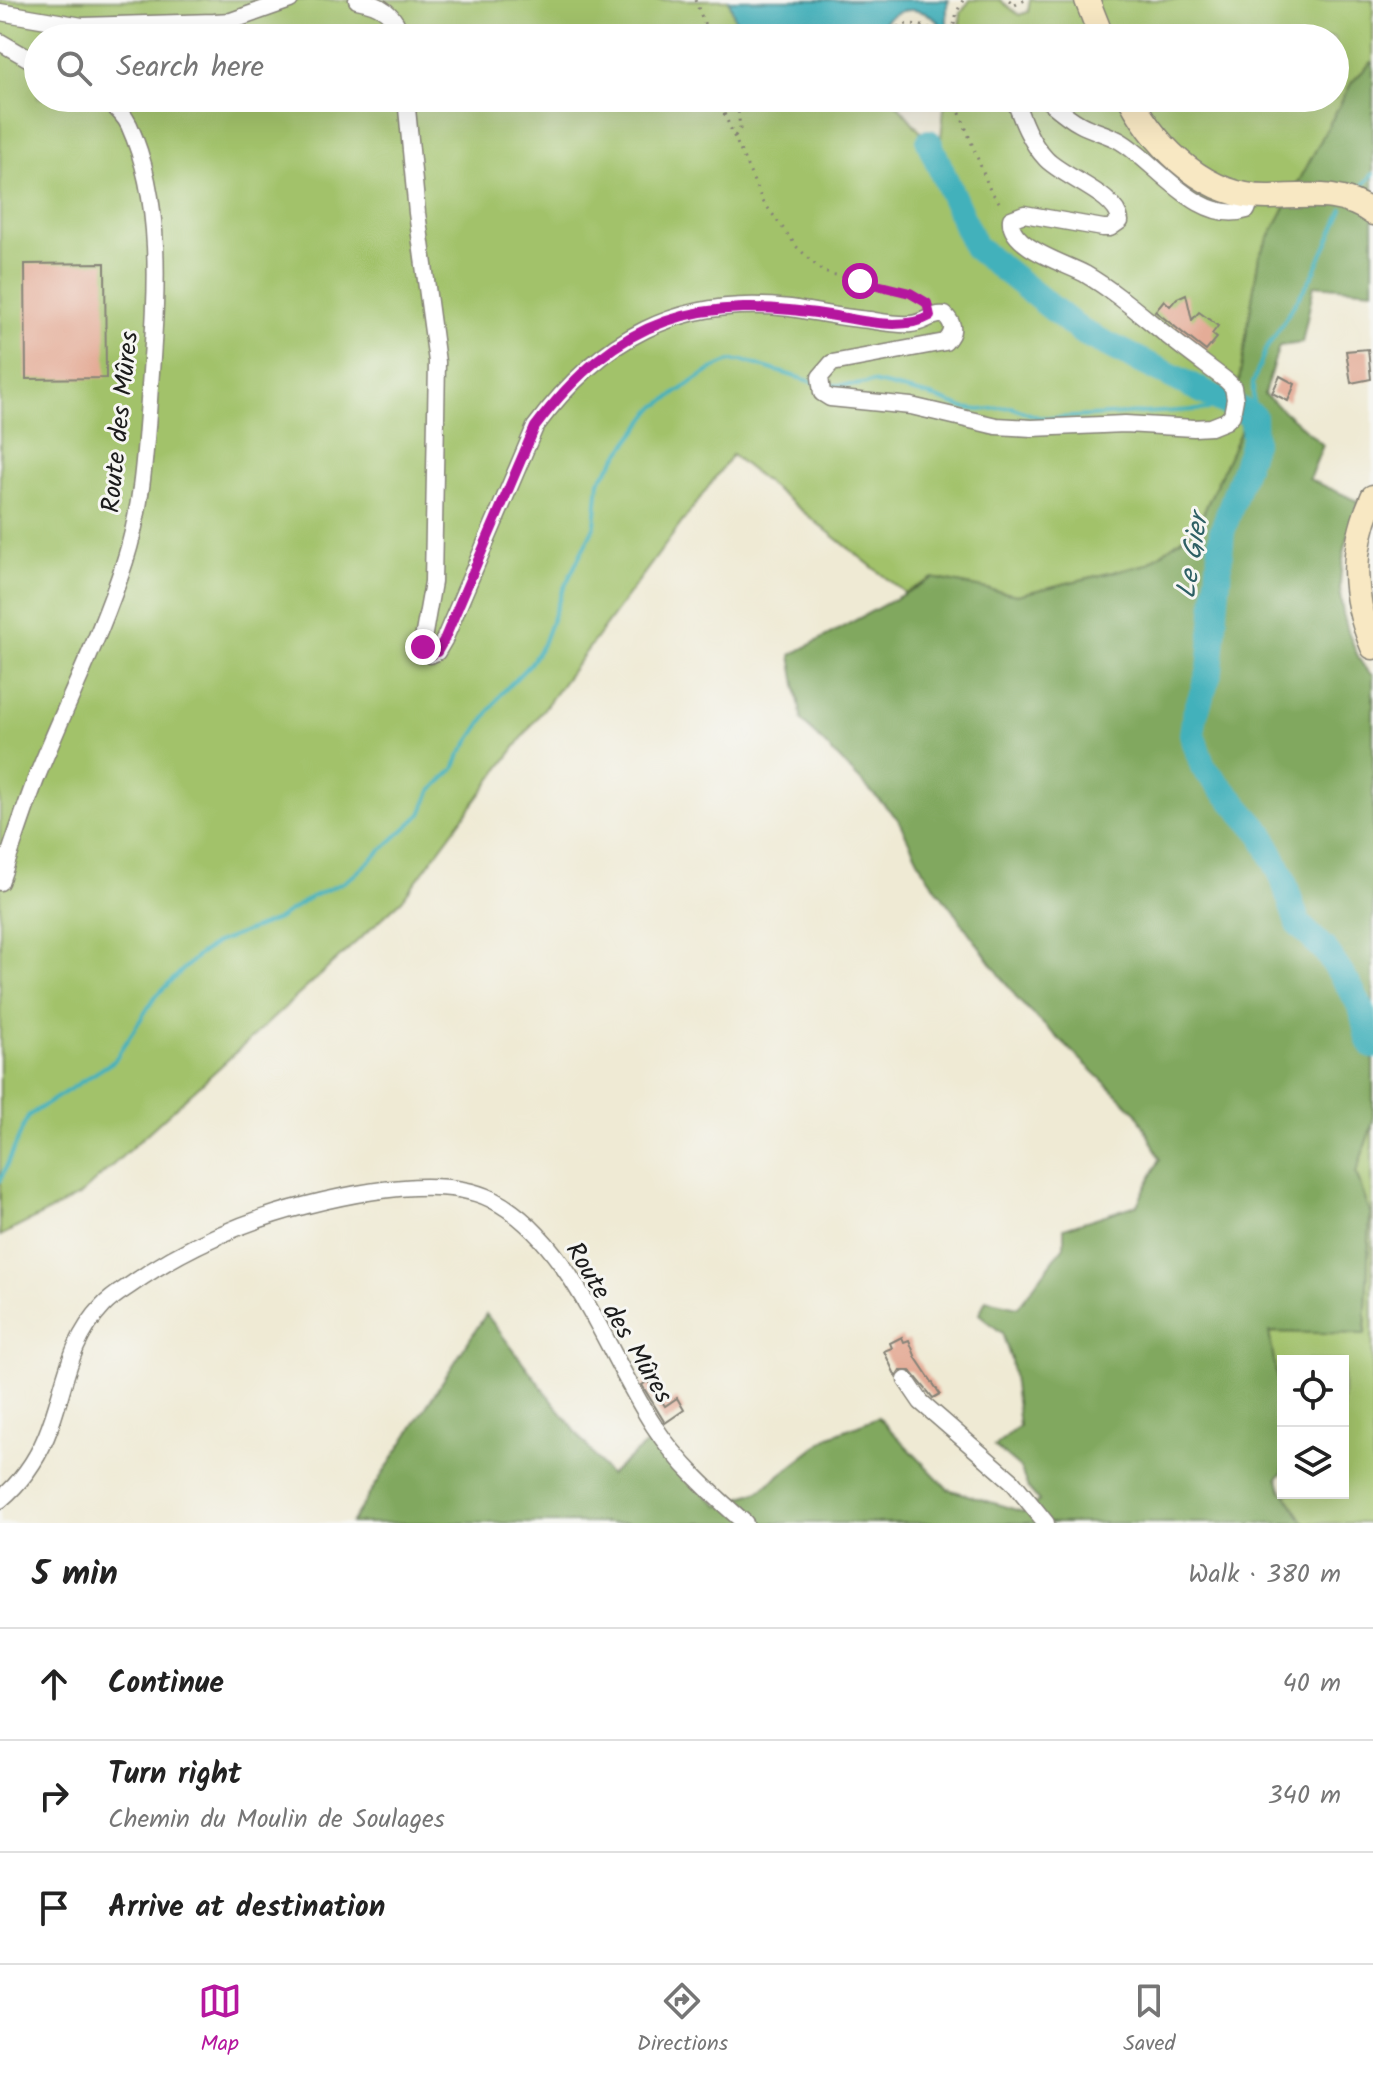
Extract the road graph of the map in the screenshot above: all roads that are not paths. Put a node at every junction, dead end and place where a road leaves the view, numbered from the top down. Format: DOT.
graph roads {
  1 [pos="290,0"];
  2 [pos="357,0"];
  3 [pos="1087,0"];
  4 [pos="0,12"];
  5 [pos="54,24"];
  6 [pos="189,24"];
  7 [pos="396,24"];
  8 [pos="1096,24"];
  9 [pos="0,42"];
  10 [pos="24,56"];
  11 [pos="120,112"];
  12 [pos="407,112"];
  13 [pos="1020,112"];
  14 [pos="1064,112"];
  15 [pos="1140,112"];
  16 [pos="1252,196"];
  17 [pos="1370,211"];
  18 [pos="1373,497"];
  19 [pos="1373,647"];
  20 [pos="0,882"];
  21 [pos="906,1380"];
  22 [pos="0,1500"];
  23 [pos="745,1523"];
  24 [pos="1046,1523"];
  1 -- 6 [label="street"];
  2 -- 7 [label="street"];
  3 -- 8 [label="main road"];
  4 -- 5 [label="street"];
  9 -- 10 [label="street"];
  11 -- 20 [label="street, Route des Mûres"];
  12 -- 13 [label="street"];
  14 -- 16 [label="street"];
  15 -- 16 [label="main road"];
  16 -- 17 [label="main road"];
  18 -- 19 [label="main road"];
  21 -- 24 [label="street"];
  22 -- 23 [label="street, Route des Mûres"];
}
